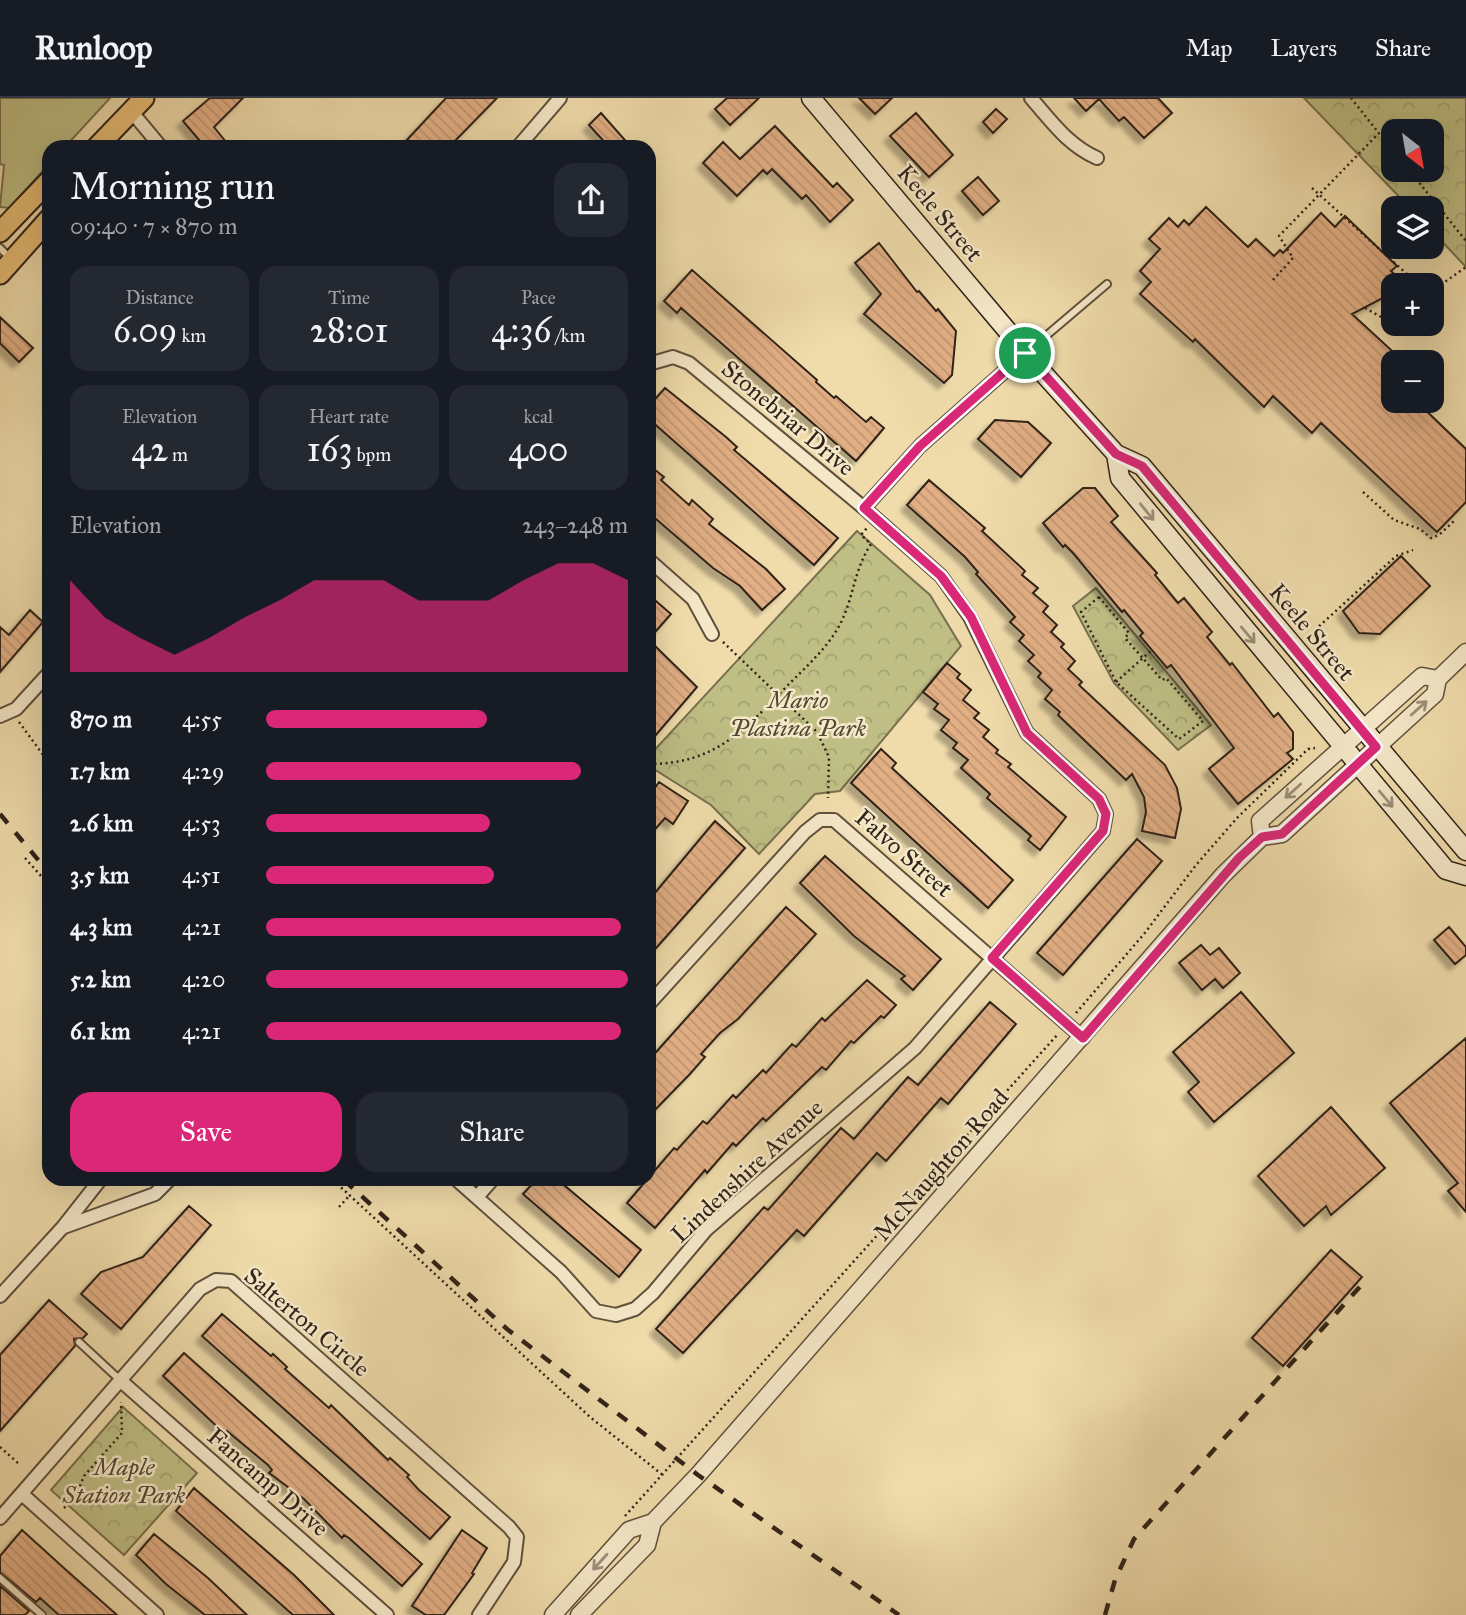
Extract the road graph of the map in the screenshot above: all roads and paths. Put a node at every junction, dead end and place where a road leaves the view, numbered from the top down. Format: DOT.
graph roads {
  1 [pos="560,98"];
  2 [pos="811,98"];
  3 [pos="1031,98"];
  4 [pos="1351,98"];
  5 [pos="137,105"];
  6 [pos="1379,133"];
  7 [pos="1381,135"];
  8 [pos="104,140"];
  9 [pos="157,140"];
  10 [pos="524,140"];
  11 [pos="1097,158"];
  12 [pos="1419,182"];
  13 [pos="42,188"];
  14 [pos="1312,188"];
  15 [pos="1320,194"];
  16 [pos="42,225"];
  17 [pos="0,232"];
  18 [pos="1466,241"];
  19 [pos="4,260"];
  20 [pos="1466,267"];
  21 [pos="1406,273"];
  22 [pos="1273,280"];
  23 [pos="1444,283"];
  24 [pos="1107,284"];
  25 [pos="1365,308"];
  26 [pos="1381,317"];
  27 [pos="1025,353"];
  28 [pos="656,362"];
  29 [pos="1116,454"];
  30 [pos="1363,492"];
  31 [pos="864,508"];
  32 [pos="876,519"];
  33 [pos="1454,521"];
  34 [pos="1413,550"];
  35 [pos="656,566"];
  36 [pos="1315,629"];
  37 [pos="712,634"];
  38 [pos="1152,650"];
  39 [pos="1466,653"];
  40 [pos="1143,658"];
  41 [pos="1438,679"];
  42 [pos="42,680"];
  43 [pos="1116,682"];
  44 [pos="779,694"];
  45 [pos="4,715"];
  46 [pos="1362,729"];
  47 [pos="1376,747"];
  48 [pos="1315,748"];
  49 [pos="1342,748"];
  50 [pos="42,756"];
  51 [pos="656,764"];
  52 [pos="1356,765"];
  53 [pos="828,798"];
  54 [pos="1262,837"];
  55 [pos="1466,851"];
  56 [pos="25,858"];
  57 [pos="42,876"];
  58 [pos="1466,876"];
  59 [pos="992,958"];
  60 [pos="656,996"];
  61 [pos="1065,1025"];
  62 [pos="1083,1038"];
  63 [pos="95,1186"];
  64 [pos="163,1186"];
  65 [pos="340,1186"];
  66 [pos="464,1186"];
  67 [pos="487,1186"];
  68 [pos="350,1195"];
  69 [pos="477,1197"];
  70 [pos="339,1207"];
  71 [pos="63,1227"];
  72 [pos="0,1296"];
  73 [pos="79,1342"];
  74 [pos="121,1381"];
  75 [pos="121,1402"];
  76 [pos="0,1447"];
  77 [pos="18,1463"];
  78 [pos="664,1476"];
  79 [pos="22,1494"];
  80 [pos="64,1508"];
  81 [pos="0,1518"];
  82 [pos="621,1520"];
  83 [pos="653,1522"];
  84 [pos="0,1578"];
  85 [pos="42,1615"];
  86 [pos="157,1615"];
  87 [pos="387,1615"];
  88 [pos="479,1615"];
  89 [pos="553,1615"];
  90 [pos="579,1615"];
  1 -- 10 [label="street"];
  2 -- 27 [label="main road, Keele Street"];
  3 -- 11 [label="street"];
  4 -- 6 [label="path"];
  5 -- 8 [label="main road"];
  5 -- 9 [label="street"];
  6 -- 7 [label="path"];
  6 -- 15 [label="path"];
  12 -- 18 [label="path"];
  13 -- 17 [label="main road"];
  14 -- 15 [label="path"];
  15 -- 21 [label="path"];
  15 -- 22 [label="path"];
  16 -- 19 [label="main road"];
  20 -- 23 [label="path"];
  24 -- 27 [label="lane"];
  25 -- 26 [label="path"];
  27 -- 29 [label="main road, Keele Street"];
  27 -- 31 [label="street"];
  28 -- 31 [label="street, Stonebriar Drive"];
  29 -- 46 [label="main road, Keele Street"];
  29 -- 49 [label="main road, Keele Street, one-way"];
  30 -- 33 [label="path"];
  31 -- 32 [label="street, Stonebriar Drive"];
  32 -- 44 [label="path"];
  32 -- 59 [label="street, Stonebriar Drive"];
  34 -- 36 [label="path"];
  35 -- 37 [label="street"];
  37 -- 44 [label="path"];
  38 -- 40 [label="path"];
  39 -- 41 [label="street, McNaughton Road"];
  40 -- 43 [label="path"];
  40 -- 43 [label="path"];
  40 -- 43 [label="path"];
  41 -- 46 [label="street, McNaughton Road"];
  47 -- 41 [label="street, McNaughton Road, one-way"];
  42 -- 45 [label="street"];
  44 -- 51 [label="path"];
  44 -- 53 [label="path"];
  45 -- 50 [label="path"];
  46 -- 47 [label="main road, Keele Street"];
  46 -- 49 [label="street, McNaughton Road"];
  47 -- 52 [label="street, McNaughton Road"];
  47 -- 55 [label="main road, Keele Street"];
  48 -- 61 [label="path"];
  49 -- 52 [label="main road, Keele Street"];
  49 -- 54 [label="street, McNaughton Road, one-way"];
  52 -- 54 [label="street, McNaughton Road"];
  52 -- 58 [label="main road, Keele Street, one-way"];
  54 -- 62 [label="street, McNaughton Road"];
  56 -- 57 [label="path"];
  59 -- 60 [label="street, Falvo Street"];
  59 -- 61 [label="street, Falvo Street"];
  59 -- 69 [label="street, Lindenshire Avenue"];
  61 -- 62 [label="street, Falvo Street"];
  61 -- 78 [label="path"];
  62 -- 83 [label="street, McNaughton Road"];
  63 -- 71 [label="street"];
  64 -- 71 [label="street"];
  65 -- 68 [label="path"];
  66 -- 69 [label="street, Lindenshire Avenue"];
  67 -- 69 [label="street"];
  68 -- 70 [label="path"];
  68 -- 78 [label="path"];
  71 -- 72 [label="street"];
  73 -- 74 [label="lane"];
  74 -- 79 [label="street, Salterton Circle"];
  74 -- 87 [label="street, Fancamp Drive"];
  74 -- 88 [label="street, Salterton Circle"];
  75 -- 80 [label="path"];
  76 -- 77 [label="path"];
  78 -- 82 [label="path"];
  79 -- 81 [label="street, Salterton Circle"];
  79 -- 86 [label="street"];
  83 -- 89 [label="street, McNaughton Road, one-way"];
  83 -- 90 [label="street, McNaughton Road"];
  84 -- 85 [label="lane"];
}
